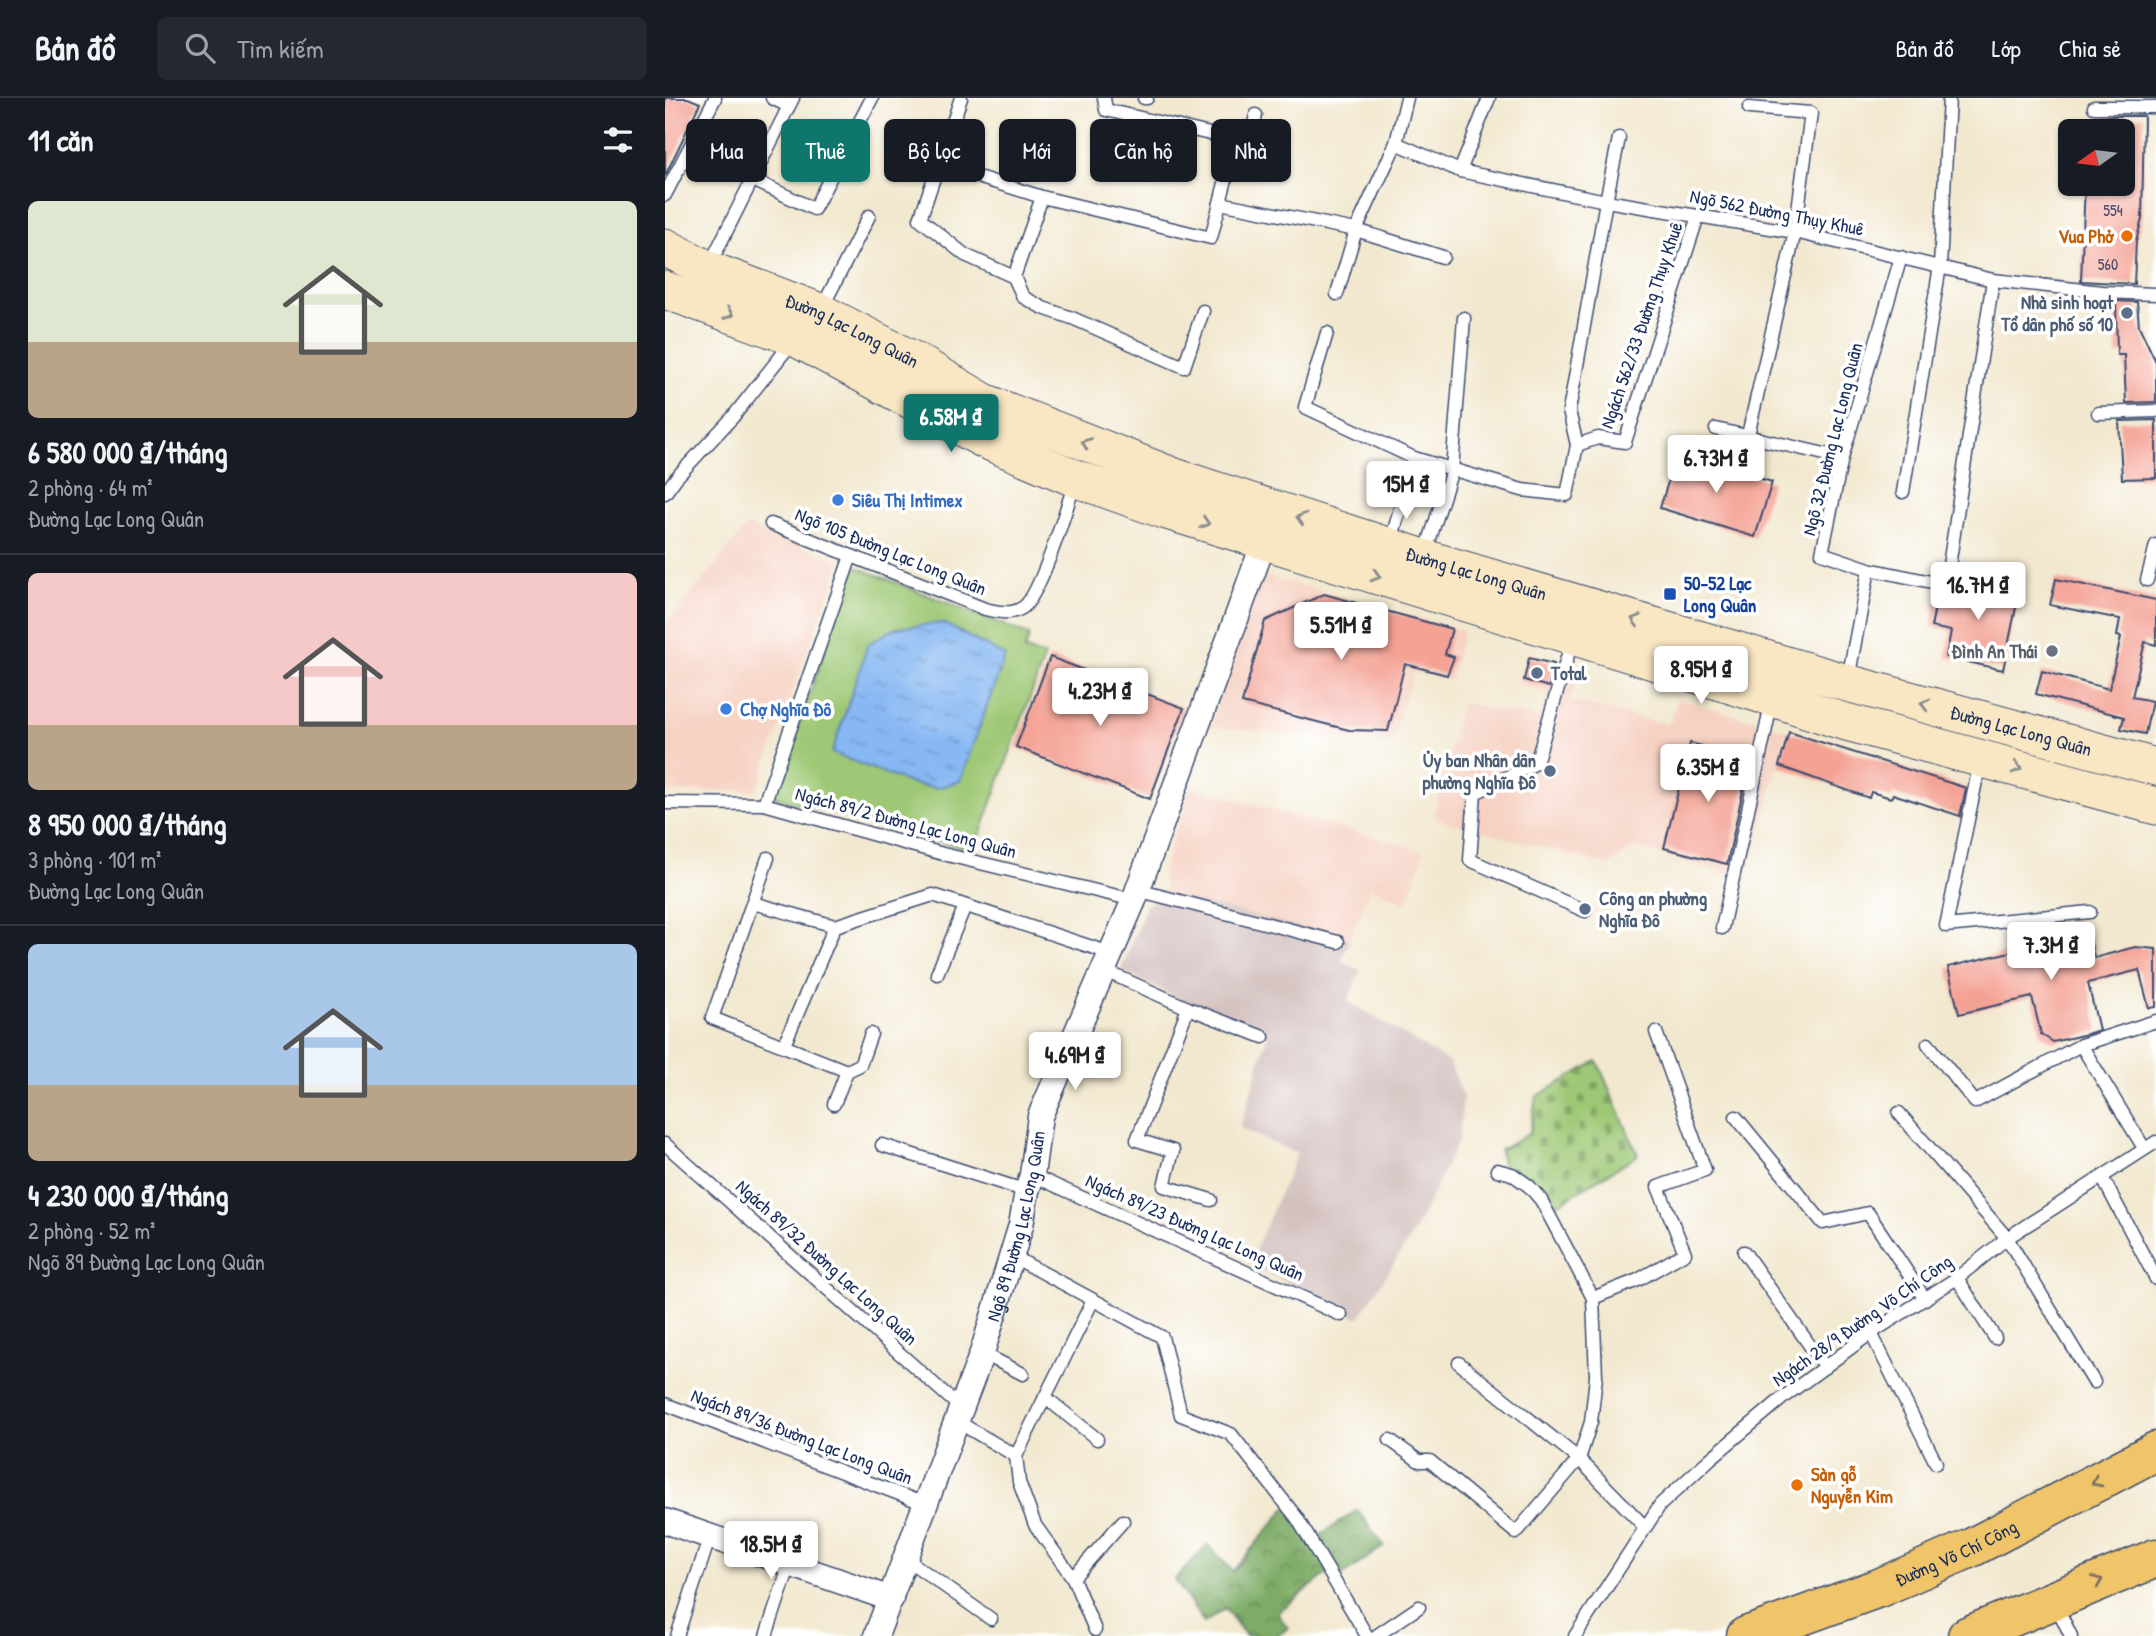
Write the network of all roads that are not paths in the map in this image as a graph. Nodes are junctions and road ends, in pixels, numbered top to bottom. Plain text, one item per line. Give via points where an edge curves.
1 (715, 98) edge
2 (772, 98) edge
3 (872, 98) edge
4 (961, 98) edge
5 (1104, 98) edge
6 (1407, 98) edge
7 (1489, 98) edge
8 (1949, 98) edge
9 (790, 102) edge
10 (2094, 107) dead end
11 (2156, 107) edge
12 (1749, 108) dead end
13 (1256, 115) dead end
14 (1255, 119) edge
15 (1211, 135) edge
16 (1619, 138) dead end
17 (1396, 143) junction
18 (767, 150) edge
19 (1460, 171) junction
20 (985, 179) edge
21 (752, 182) edge
22 (757, 182) edge
23 (1225, 182) edge
24 (665, 195) edge
25 (1042, 197) junction
26 (1605, 201) junction
27 (1220, 203) junction
28 (869, 216) dead end
29 (1697, 216) junction
30 (1356, 230) junction
31 (1795, 232) junction
32 (665, 247) edge
33 (1443, 257) dead end
34 (1901, 257) junction
35 (1940, 266) junction
36 (707, 269) junction
37 (1014, 277) junction
38 (1993, 280) junction
39 (665, 290) edge
40 (1337, 294) dead end
41 (2156, 294) edge
42 (1203, 311) dead end
43 (820, 312) junction
44 (1464, 318) dead end
45 (1327, 333) dead end
46 (796, 338) junction
47 (853, 348) junction
48 (2156, 411) edge
49 (2098, 413) dead end
50 (1716, 429) dead end
51 (1748, 435) junction
52 (1577, 445) junction
53 (1414, 458) junction
54 (1842, 458) junction
55 (1452, 470) junction
56 (1077, 479) junction
57 (1903, 492) dead end
58 (665, 493) edge
59 (1166, 493) junction
60 (771, 524) dead end
61 (1264, 542) junction
62 (1390, 545) junction
63 (2156, 545) edge
64 (851, 556) junction
65 (1869, 569) junction
66 (1419, 573) junction
67 (2147, 580) dead end
68 (1573, 637) junction
69 (1847, 683) junction
70 (1773, 698) junction
71 (1981, 759) junction
72 (2156, 767) edge
73 (665, 803) edge
74 (764, 804) junction
75 (2156, 806) edge
76 (768, 858) dead end
77 (1135, 895) junction
78 (753, 904) junction
79 (965, 906) junction
80 (1585, 911) dead end
81 (2089, 912) dead end
82 (835, 926) junction
83 (1722, 928) dead end
84 (1338, 942) dead end
85 (1106, 961) junction
86 (937, 974) dead end
87 (1188, 1008) junction
88 (2156, 1021) edge
89 (1656, 1032) dead end
90 (871, 1034) dead end
91 (1263, 1037) dead end
92 (1928, 1044) dead end
93 (784, 1045) junction
94 (2081, 1045) junction
95 (847, 1071) junction
96 (834, 1104) dead end
97 (1899, 1113) dead end
98 (1736, 1117) dead end
99 (665, 1144) edge
100 (2150, 1145) edge
101 (882, 1146) dead end
102 (1497, 1170) dead end
103 (2102, 1177) junction
104 (1030, 1183) junction
105 (1211, 1200) dead end
106 (2007, 1238) junction
107 (1744, 1252) dead end
108 (1012, 1256) junction
109 (1957, 1278) junction
110 (2156, 1279) edge
111 (1593, 1298) junction
112 (1925, 1299) junction
113 (1093, 1300) junction
114 (1341, 1315) dead end
115 (1871, 1333) junction
116 (1995, 1338) dead end
117 (982, 1353) junction
118 (1459, 1363) dead end
119 (1825, 1367) junction
120 (1023, 1374) dead end
121 (2094, 1382) dead end
122 (1045, 1396) junction
123 (665, 1404) edge
124 (960, 1416) junction
125 (1097, 1439) dead end
126 (1390, 1440) dead end
127 (2156, 1451) edge
128 (1016, 1455) junction
129 (1579, 1459) junction
130 (1935, 1463) dead end
131 (925, 1504) junction
132 (665, 1521) edge
133 (1123, 1521) dead end
134 (1645, 1527) junction
135 (710, 1536) junction
136 (905, 1558) junction
137 (2154, 1562) edge
138 (790, 1564) junction
139 (1073, 1578) junction
140 (891, 1599) junction
141 (2053, 1600) junction
142 (1419, 1607) dead end
143 (991, 1619) dead end
144 (1095, 1630) dead end
145 (1365, 1635) edge
146 (677, 1636) edge
147 (766, 1636) edge
148 (876, 1636) edge
149 (1576, 1636) edge
150 (1746, 1636) edge
151 (1967, 1636) edge
152 (2071, 1636) edge

1 - 24 lane
2 - 9 lane
3 - 22 lane via 814,209
4 - 37 lane via 920,219 965,255
5 - 15 lane via 1106,110
6 - 17 lane
7 - 19 lane
8 - 35 lane
9 - 18 lane
10 - 11 lane
12 - 31 lane via 1811,113
13 - 14 lane
16 - 26 lane
17 - 19 lane, Ngõ 562 Đường Thụy Khuê
17 - 30 lane
19 - 26 lane, Ngõ 562 Đường Thụy Khuê
20 - 25 lane
21 - 36 lane
23 - 27 lane
25 - 27 lane via 1211,238
25 - 37 lane
26 - 29 lane, Ngõ 562 Đường Thụy Khuê
26 - 52 lane via 1569,411
27 - 30 lane
28 - 43 lane
29 - 31 lane, Ngõ 562 Đường Thụy Khuê
29 - 52 lane, Ngách 562/33 Đường Thụy Khuê via 1625,442 1598,438
30 - 33 lane
30 - 40 lane
31 - 34 lane, Ngõ 562 Đường Thụy Khuê
31 - 51 lane
32 - 36 main road, Đường Lạc Long Quân
34 - 35 lane, Ngõ 562 Đường Thụy Khuê
34 - 54 lane, Ngõ 32 Đường Lạc Long Quân
35 - 38 lane, Ngõ 562 Đường Thụy Khuê
35 - 57 lane
36 - 43 main road, Đường Lạc Long Quân
37 - 42 lane via 1023,297 1033,303 1184,367
38 - 41 lane, Ngõ 562 Đường Thụy Khuê
38 - 65 lane via 1946,585
39 -> 46 main road, Đường Lạc Long Quân
43 - 47 main road, Đường Lạc Long Quân
44 - 55 lane
45 - 53 lane via 1305,407
46 - 47 main road, Đường Lạc Long Quân
46 - 58 lane
47 - 56 main road, Đường Lạc Long Quân via 985,440
59 -> 47 main road, Đường Lạc Long Quân via 984,402 915,361
48 - 49 lane
50 - 51 lane
51 - 54 lane
52 - 55 lane via 1567,495 1522,490
53 - 55 lane
53 - 62 lane
54 - 65 lane, Ngõ 32 Đường Lạc Long Quân via 1822,554
55 - 66 lane
56 - 59 main road, Đường Lạc Long Quân
56 - 64 lane, Ngõ 105 Đường Lạc Long Quân via 1035,593 1022,608 1010,612 985,609
59 -> 61 main road, Đường Lạc Long Quân
62 -> 59 main road, Đường Lạc Long Quân
60 - 64 lane, Ngõ 105 Đường Lạc Long Quân
61 -> 66 main road, Đường Lạc Long Quân
61 - 77 street, Ngõ 89 Đường Lạc Long Quân
62 - 66 main road, Đường Lạc Long Quân
63 - 67 lane
64 - 74 lane
65 - 69 lane
66 - 68 main road, Đường Lạc Long Quân
69 -> 66 main road, Đường Lạc Long Quân
68 - 70 main road, Đường Lạc Long Quân
68 - 80 lane via 1535,763 1475,793 1470,860
72 -> 69 main road, Đường Lạc Long Quân
70 - 71 main road, Đường Lạc Long Quân via 1837,728
70 - 83 lane
71 -> 75 main road, Đường Lạc Long Quân
71 - 81 lane via 1946,926
73 - 74 lane, Ngách 89/2 Đường Lạc Long Quân
74 - 77 lane, Ngách 89/2 Đường Lạc Long Quân via 943,854
76 - 78 lane
77 - 84 lane, Ngách 89/2 Đường Lạc Long Quân
77 - 85 street, Ngõ 89 Đường Lạc Long Quân
78 - 82 lane
78 - 93 lane via 712,1018
79 - 82 lane via 933,895
79 - 85 lane
79 - 86 lane
82 - 93 lane
85 - 87 lane
85 - 104 street, Ngõ 89 Đường Lạc Long Quân via 1040,1116
87 - 91 lane
87 - 105 lane via 1137,1140 1173,1151 1164,1186
88 - 94 lane
89 - 111 lane via 1705,1170 1658,1188 1685,1253 1638,1280
90 - 95 lane via 860,1065
92 - 94 lane via 1975,1102
93 - 95 lane
94 - 100 lane
95 - 96 lane
97 - 106 lane
98 - 112 lane via 1823,1223 1868,1213
99 - 124 lane, Ngách 89/32 Đường Lạc Long Quân
100 - 103 lane, Ngách 28/9 Đường Võ Chí Công
101 - 104 lane, Ngách 89/23 Đường Lạc Long Quân
102 - 111 lane via 1529,1186 1541,1200
103 - 106 lane, Ngách 28/9 Đường Võ Chí Công
103 - 110 lane
104 - 108 street, Ngõ 89 Đường Lạc Long Quân
104 - 114 lane, Ngách 89/23 Đường Lạc Long Quân
106 - 109 lane, Ngách 28/9 Đường Võ Chí Công
106 - 121 lane
107 - 119 lane
108 - 113 lane
108 - 117 street, Ngõ 89 Đường Lạc Long Quân
109 - 112 lane, Ngách 28/9 Đường Võ Chí Công
109 - 116 lane
111 - 129 lane via 1596,1377 1591,1422
112 - 115 lane, Ngách 28/9 Đường Võ Chí Công
113 - 122 lane
113 - 145 lane via 1162,1337 1181,1415 1231,1434 1297,1518
115 - 119 lane, Ngách 28/9 Đường Võ Chí Công
115 - 130 lane
117 - 120 lane
117 - 124 street, Ngõ 89 Đường Lạc Long Quân
118 - 129 lane
119 - 134 lane, Ngách 28/9 Đường Võ Chí Công via 1710,1459 1660,1504
122 - 125 lane
122 - 128 lane
123 - 131 lane, Ngách 89/36 Đường Lạc Long Quân
124 - 128 lane, Ngách 89/32 Đường Lạc Long Quân
124 - 131 street, Ngõ 89 Đường Lạc Long Quân
126 - 129 lane via 1419,1461 1430,1461 1516,1534
127 -> 150 highway, Đường Võ Chí Công via 1973,1547 1879,1588
128 - 139 lane via 1019,1482 1035,1525
129 - 134 lane
131 - 136 street, Ngõ 89 Đường Lạc Long Quân
132 - 135 street
133 - 139 lane
134 - 149 lane, Ngách 28/9 Đường Võ Chí Công
135 - 138 street
135 - 146 lane
136 - 140 street, Ngõ 89 Đường Lạc Long Quân
136 - 143 lane
141 -> 137 highway
138 - 140 street
138 - 147 lane
139 - 144 lane
140 - 148 street, Ngõ 89 Đường Lạc Long Quân
141 - 151 highway
141 - 152 lane
142 - 145 lane

